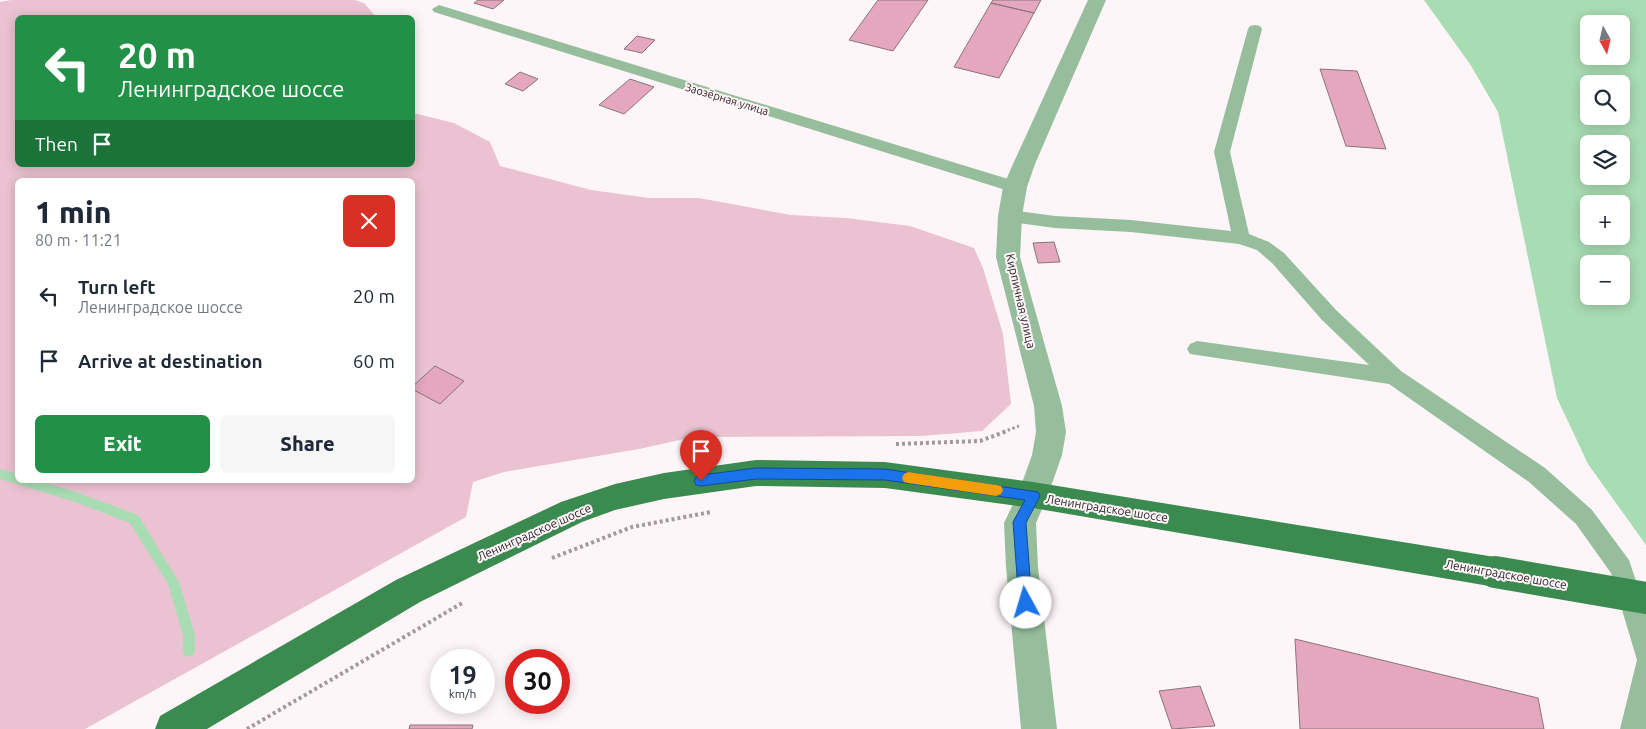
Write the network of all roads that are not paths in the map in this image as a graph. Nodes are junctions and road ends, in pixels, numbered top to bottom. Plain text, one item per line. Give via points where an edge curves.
1 (1097, 0) edge
2 (439, 10) dead end
3 (1255, 29) dead end
4 (1015, 187) junction
5 (1010, 216) junction
6 (1241, 238) junction
7 (1197, 349) dead end
8 (1394, 377) junction
9 (1033, 496) junction
10 (1646, 598) edge
11 (1646, 652) edge
12 (1646, 669) edge
13 (173, 729) edge
14 (1039, 729) edge
15 (1633, 729) edge

1 - 4 street, Кирпичная улица
2 - 4 lane, Заозёрная улица
3 - 6 lane via 1222,152
4 - 5 street, Кирпичная улица
5 - 6 lane
5 - 9 street, Кирпичная улица via 1008,257 1048,406 1050,432 1047,455
6 - 8 lane via 1263,246 1278,258 1329,316
7 - 8 lane
8 - 11 lane via 1537,475 1584,517 1621,568
9 - 10 main road, Ленинградское шоссе, bridge
9 - 13 main road, Ленинградское шоссе via 885,474 756,473 664,486 615,497 572,512 408,591
9 - 14 street, Кирпичная улица via 1020,522
12 - 15 lane

